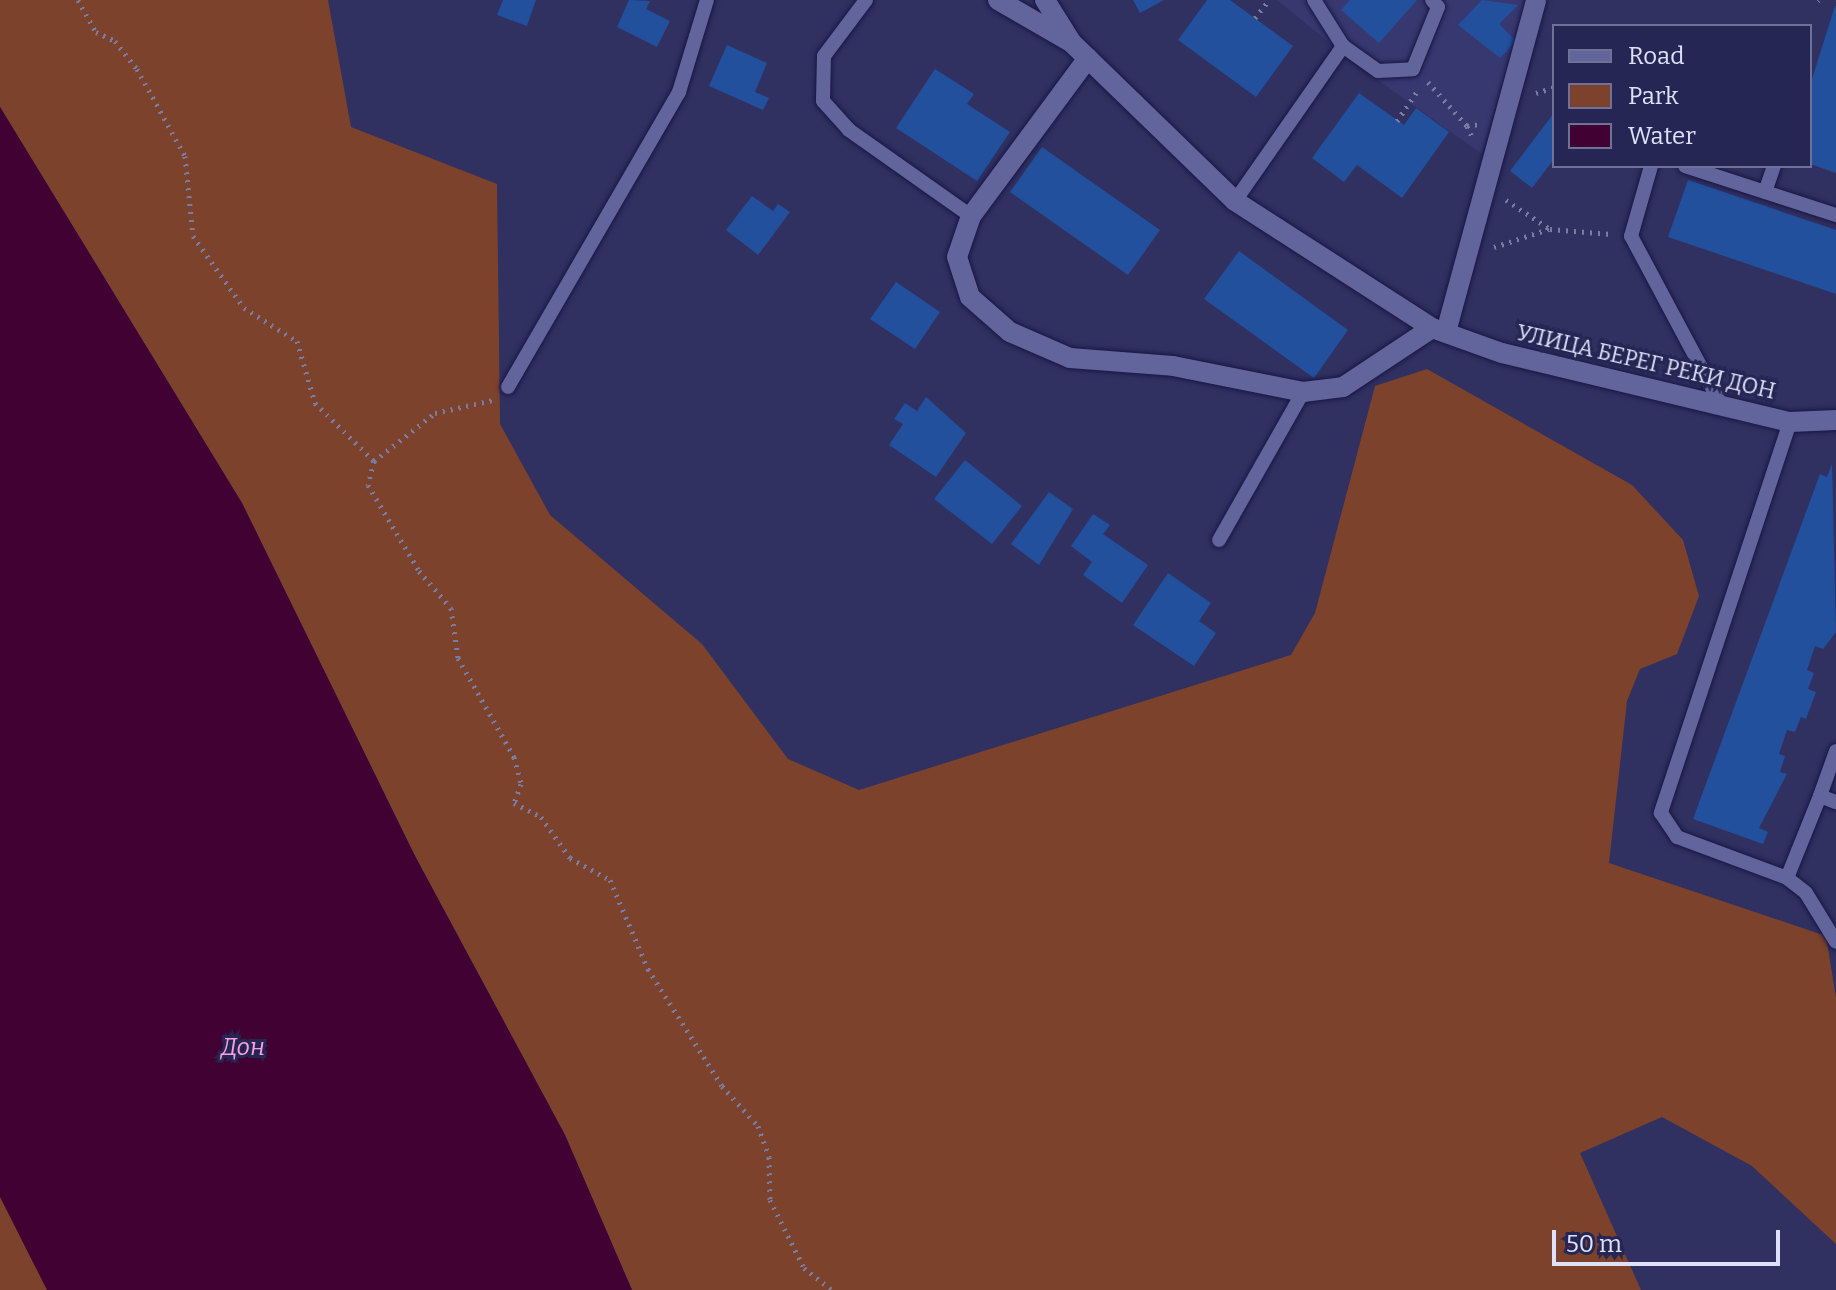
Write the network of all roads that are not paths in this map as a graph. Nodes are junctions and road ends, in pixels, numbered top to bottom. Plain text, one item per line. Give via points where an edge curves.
1 (707, 0) edge
2 (866, 0) edge
3 (998, 0) edge
4 (1045, 0) edge
5 (1314, 0) edge
6 (1432, 0) edge
7 (1536, 0) edge
8 (1072, 43) junction
9 (1343, 46) junction
10 (1088, 58) junction
11 (1650, 168) edge
12 (1691, 168) edge
13 (1773, 168) edge
14 (1765, 192) junction
15 (1235, 201) junction
16 (1836, 215) edge
17 (971, 216) junction
18 (1439, 330) junction
19 (508, 387) road end
20 (1303, 392) junction
21 (1719, 401) junction
22 (1836, 420) edge
23 (1790, 422) junction
24 (1219, 540) dead end
25 (1836, 751) edge
26 (1820, 796) junction
27 (1836, 802) edge
28 (1787, 878) junction
29 (1836, 942) edge

1 - 19 lane via 679,92
2 - 17 lane via 824,56 823,101 849,130
3 - 8 street
4 - 8 street, УЛИЦА БЕРЕГ РЕКИ ДОН
5 - 9 lane
6 - 9 lane via 1438,7 1413,69 1378,71
7 - 18 street via 1466,255
8 - 10 street, УЛИЦА БЕРЕГ РЕКИ ДОН
9 - 15 lane
10 - 15 street, УЛИЦА БЕРЕГ РЕКИ ДОН
10 - 17 street
11 - 21 lane via 1631,236
12 - 14 lane
13 - 14 lane
14 - 16 lane
15 - 18 street, УЛИЦА БЕРЕГ РЕКИ ДОН
17 - 20 street via 957,257 970,297 1010,332 1070,358 1173,366
18 - 20 street via 1343,387
18 - 21 street, УЛИЦА БЕРЕГ РЕКИ ДОН via 1502,353
20 - 24 lane
21 - 23 street, УЛИЦА БЕРЕГ РЕКИ ДОН
22 - 23 street, УЛИЦА БЕРЕГ РЕКИ ДОН
23 - 28 lane via 1661,813 1677,837
25 - 26 lane
26 - 27 lane
26 - 28 lane
28 - 29 lane via 1806,893

